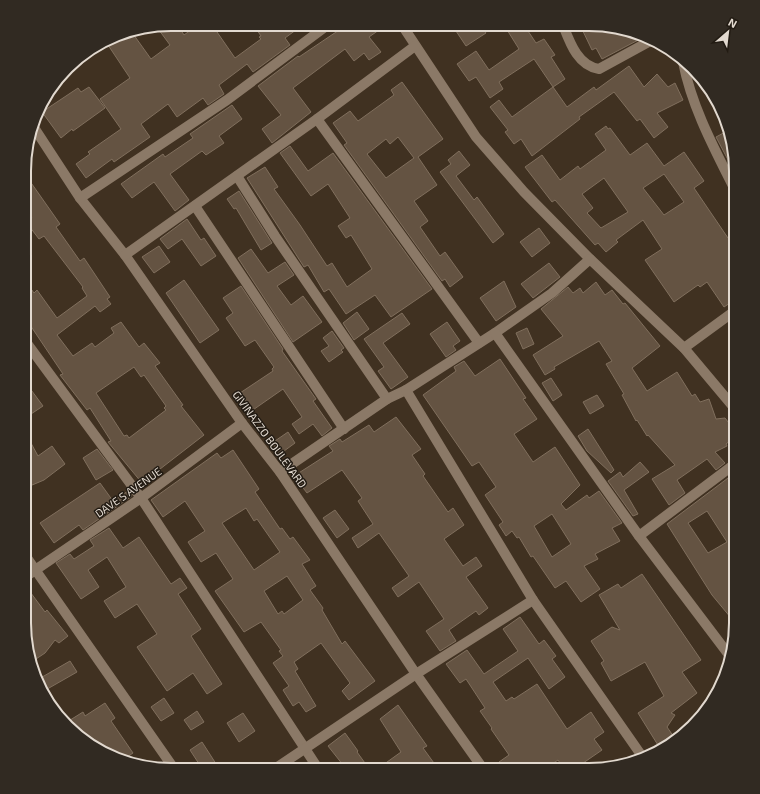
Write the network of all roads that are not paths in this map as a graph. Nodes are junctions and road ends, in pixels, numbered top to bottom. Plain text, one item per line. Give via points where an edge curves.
1 (320, 31) edge
2 (406, 31) edge
3 (565, 31) edge
4 (646, 43) edge
5 (415, 46) junction
6 (684, 69) edge
7 (317, 119) junction
8 (37, 132) edge
9 (237, 176) junction
10 (729, 178) edge
11 (80, 198) junction
12 (195, 206) junction
13 (125, 255) junction
14 (590, 259) junction
15 (729, 315) edge
16 (495, 333) junction
17 (479, 343) junction
18 (684, 348) junction
19 (31, 349) edge
20 (406, 390) junction
21 (387, 399) junction
22 (729, 402) edge
23 (242, 423) junction
24 (344, 429) junction
25 (729, 468) edge
26 (280, 472) junction
27 (141, 498) junction
28 (638, 536) junction
29 (31, 564) edge
30 (35, 570) junction
31 (31, 573) edge
32 (532, 600) junction
33 (726, 651) edge
34 (416, 674) junction
35 (304, 748) junction
36 (640, 753) edge
37 (170, 763) edge
38 (283, 763) edge
39 (314, 763) edge
40 (479, 763) edge

1 - 11 street via 227,100
2 - 5 street
3 - 4 street via 582,62 590,68 599,69
5 - 7 street
5 - 14 street via 476,137 524,192
6 - 10 street via 687,84
7 - 9 street
7 - 17 street
8 - 11 street, GIVINAZZO BOULEVARD
9 - 12 street
9 - 21 street
11 - 13 street, GIVINAZZO BOULEVARD
12 - 13 street
12 - 24 street
13 - 23 street, GIVINAZZO BOULEVARD
14 - 16 street via 552,293
14 - 18 street
15 - 18 street
16 - 17 street
16 - 28 street
17 - 20 street
18 - 22 street
19 - 27 street
20 - 21 street
20 - 32 street
21 - 24 street
23 - 26 street, GIVINAZZO BOULEVARD
23 - 27 street, DAVE S AVENUE
24 - 26 street
25 - 28 street
26 - 34 street, GIVINAZZO BOULEVARD
27 - 30 street, DAVE S AVENUE
27 - 35 street
28 - 33 street
29 - 30 street
30 - 31 street, DAVE S AVENUE
30 - 37 street
32 - 34 street
32 - 36 street
34 - 35 street
34 - 40 street, GIVINAZZO BOULEVARD
35 - 38 street
35 - 39 street

